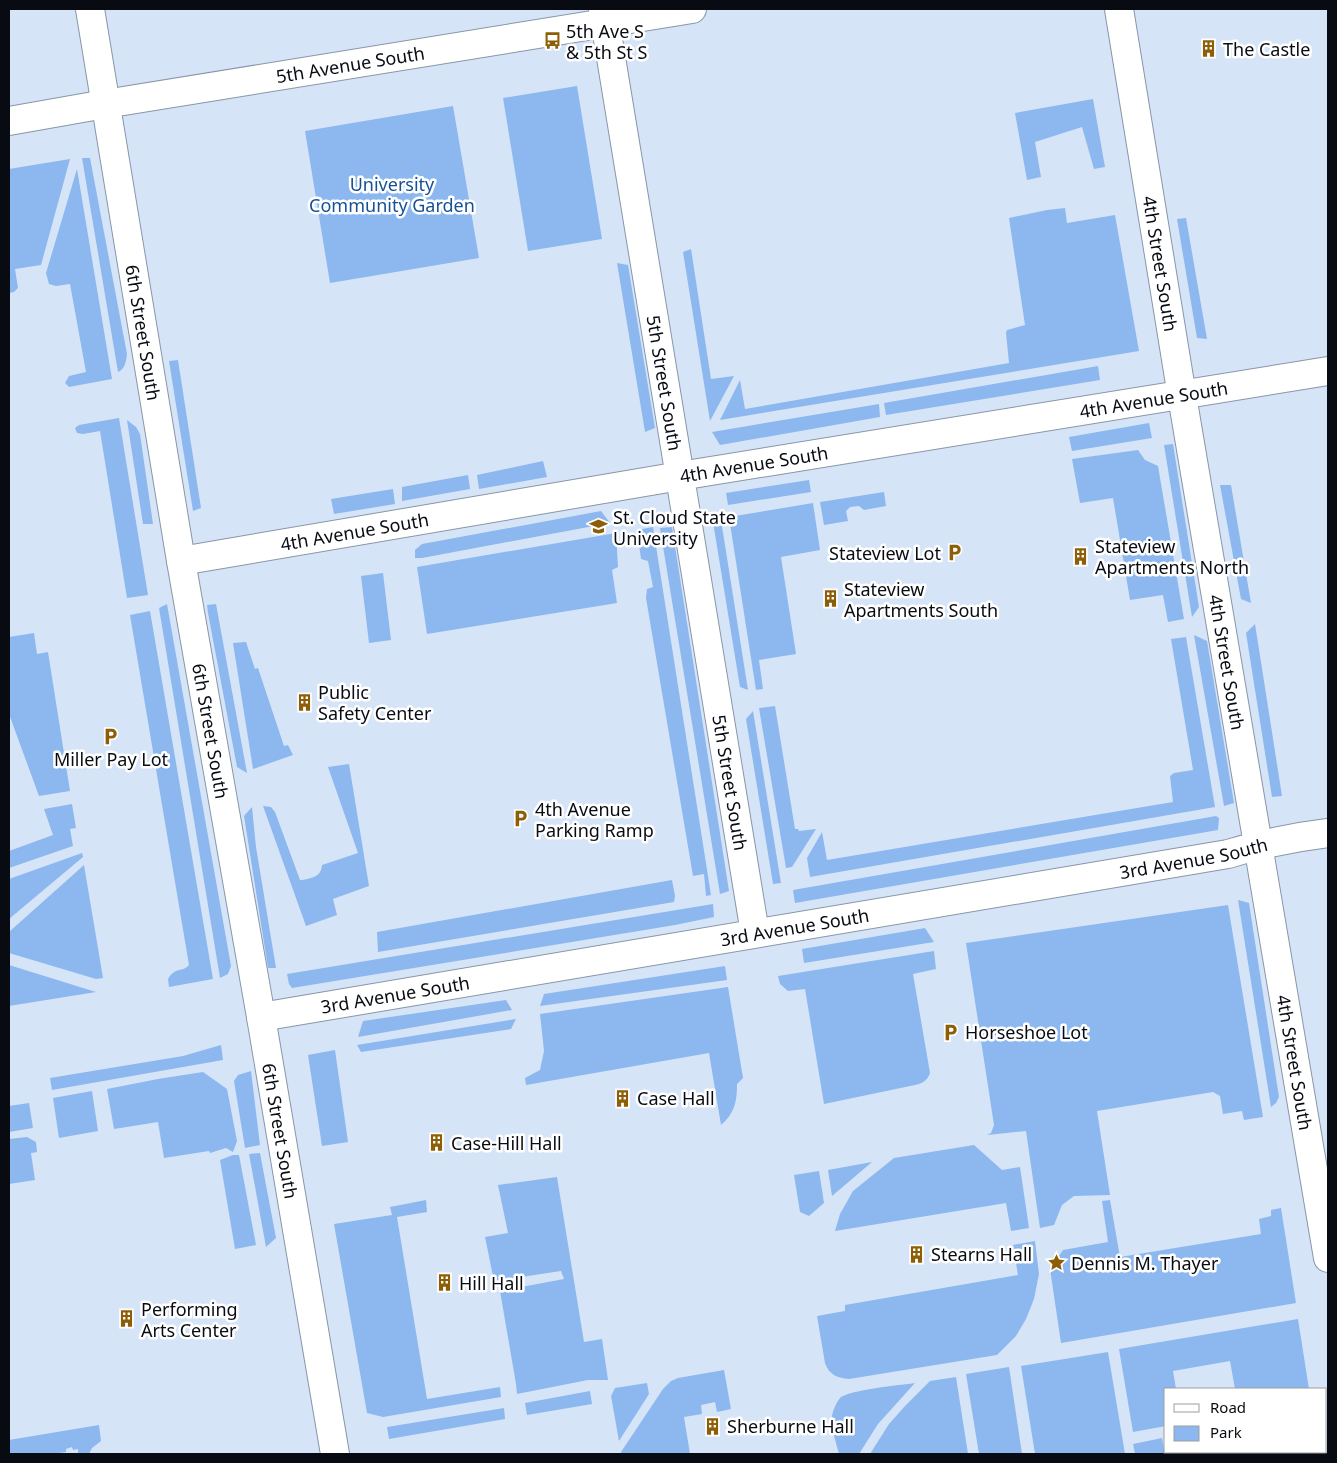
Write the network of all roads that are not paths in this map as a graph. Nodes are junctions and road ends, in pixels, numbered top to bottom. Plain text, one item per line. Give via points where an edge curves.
1 (90, 9) edge
2 (692, 9) edge
3 (1119, 9) edge
4 (604, 16) edge
5 (105, 104) junction
6 (9, 121) edge
7 (1328, 371) edge
8 (1182, 396) junction
9 (680, 476) junction
10 (181, 561) junction
11 (1328, 833) edge
12 (1258, 845) junction
13 (755, 933) junction
14 (261, 1017) junction
15 (1328, 1258) edge
16 (335, 1454) edge

1 - 5 street, 6th Street South
2 - 4 street, 5th Avenue South
3 - 8 street, 4th Street South
4 - 5 street, 5th Avenue South
4 - 9 street, 5th Street South
5 - 6 street, 5th Avenue South
5 - 10 street, 6th Street South
7 - 8 street, 4th Avenue South
8 - 9 street, 4th Avenue South
8 - 12 street, 4th Street South
9 - 10 street, 4th Avenue South
9 - 13 street, 5th Street South
10 - 14 street, 6th Street South
11 - 12 street, 3rd Avenue South
12 - 13 street, 3rd Avenue South via 1228,854
12 - 15 street, 4th Street South
13 - 14 street, 3rd Avenue South
14 - 16 street, 6th Street South

